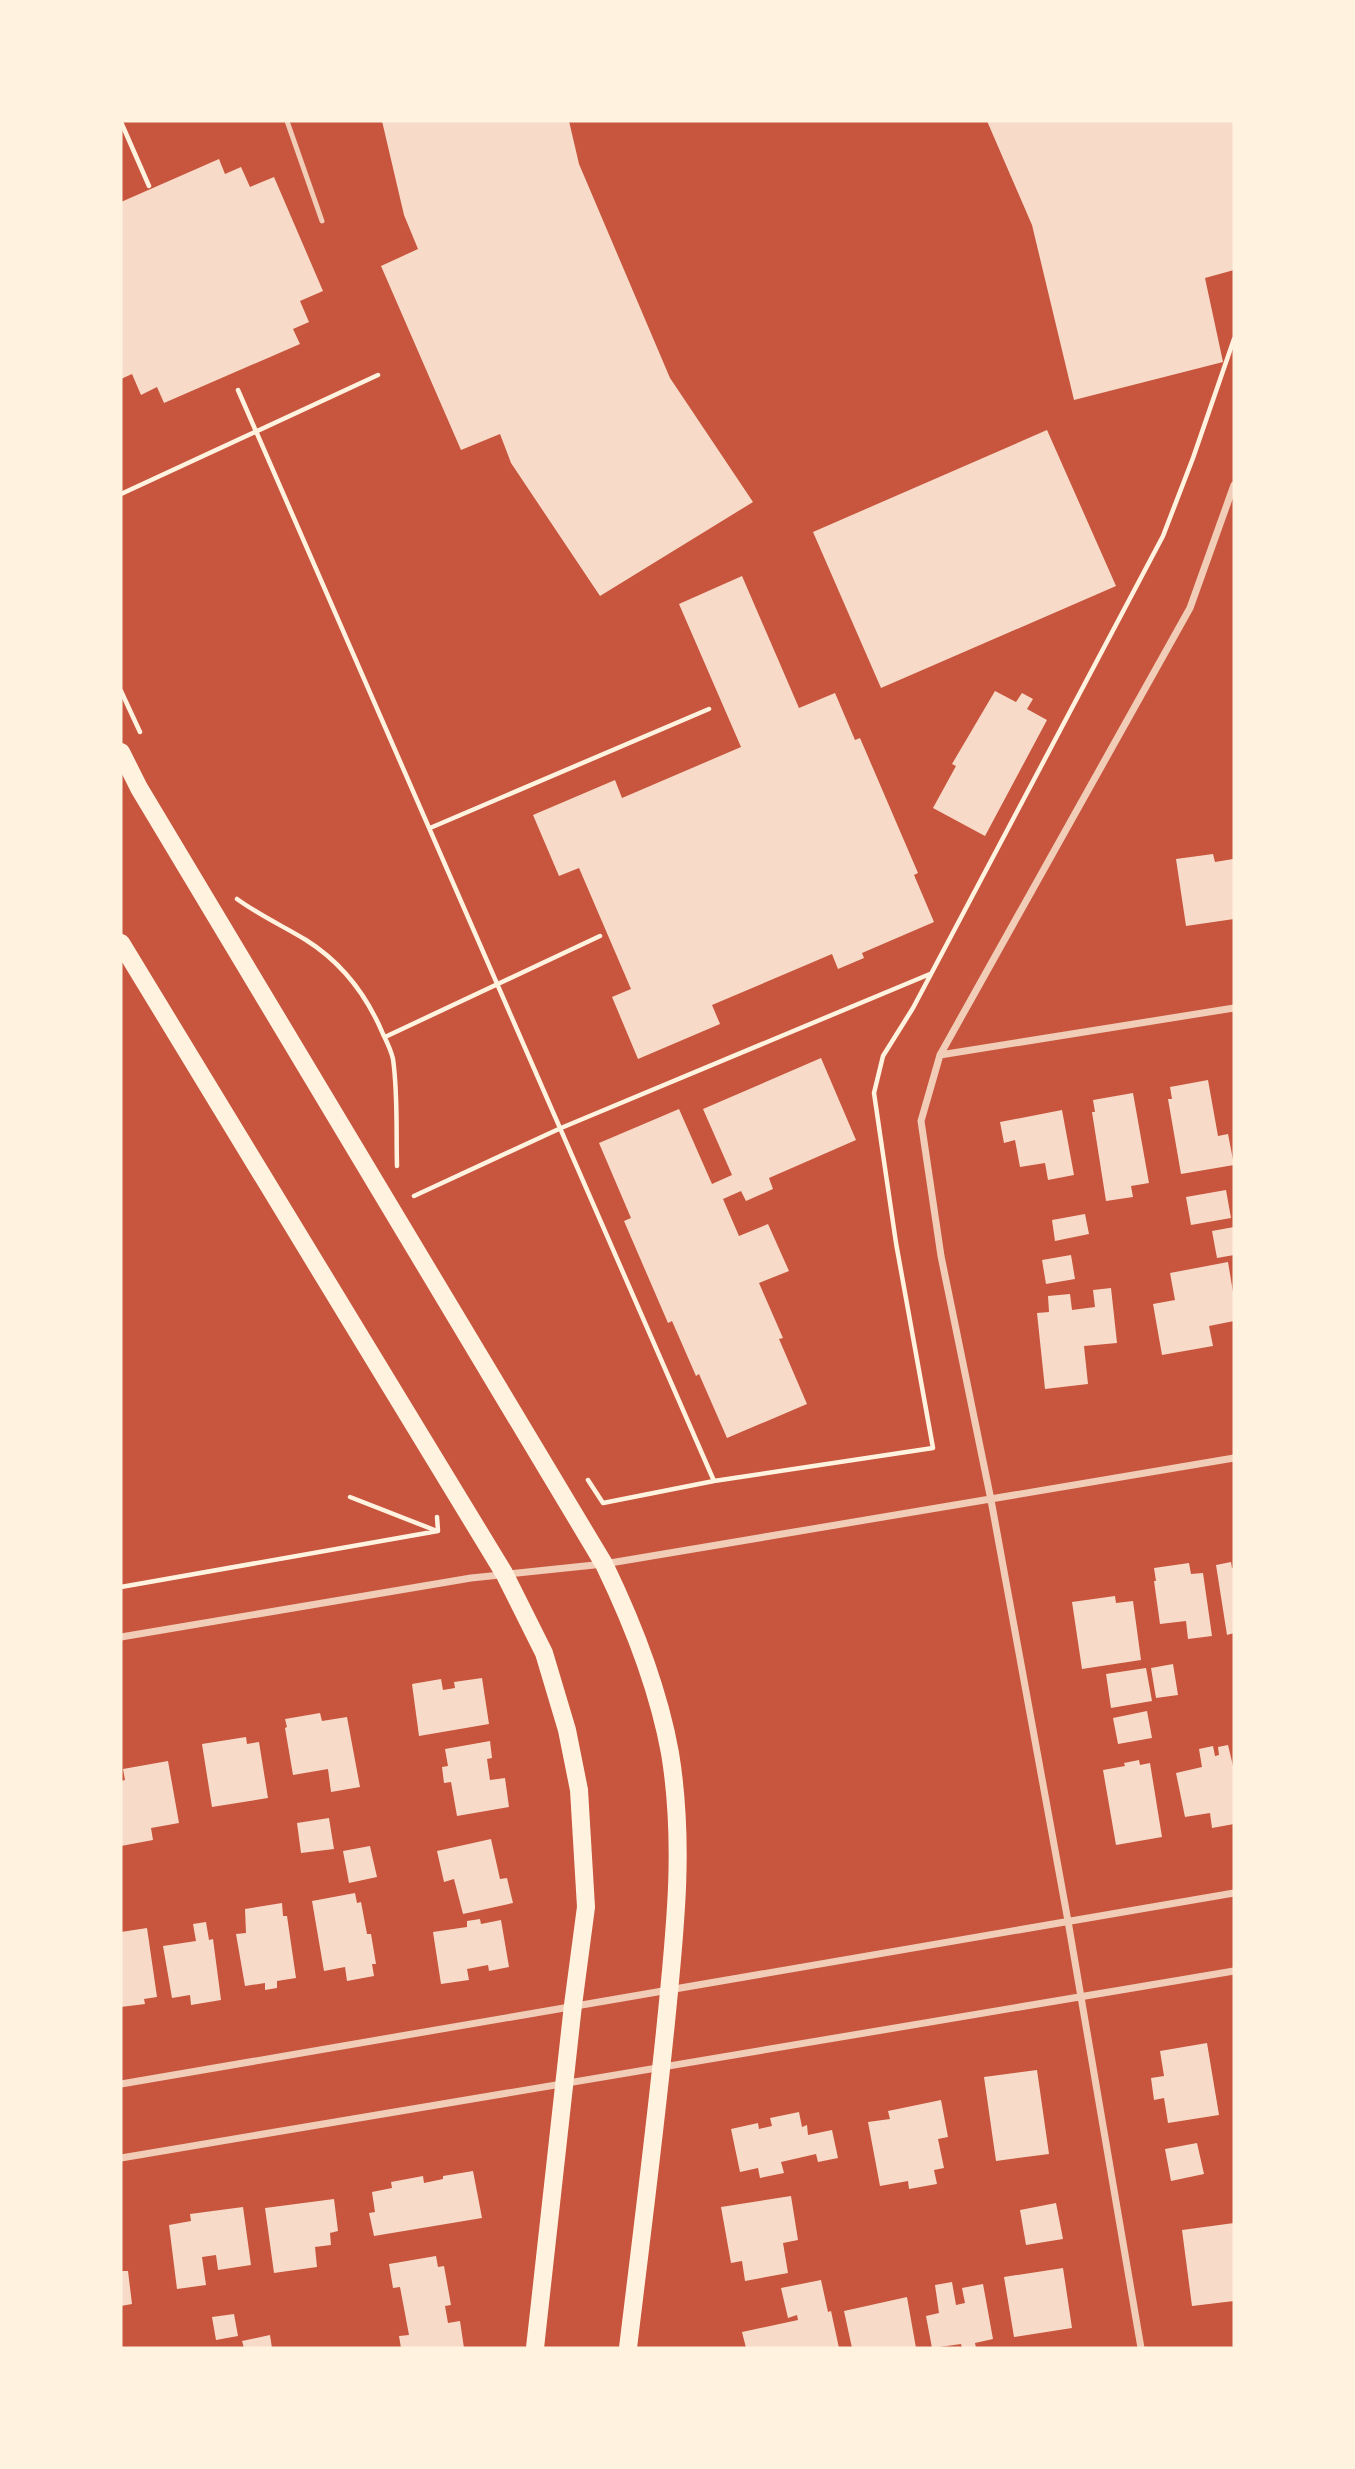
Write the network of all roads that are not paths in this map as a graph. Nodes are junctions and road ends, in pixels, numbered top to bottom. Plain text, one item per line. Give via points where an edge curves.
1 (287, 121) edge
2 (322, 221) dead end
3 (1234, 485) edge
4 (121, 752) edge
5 (121, 943) edge
6 (1234, 1008) edge
7 (940, 1055) junction
8 (1234, 1458) edge
9 (991, 1500) junction
10 (604, 1564) junction
11 (504, 1573) junction
12 (121, 1637) edge
13 (1234, 1893) edge
14 (1068, 1921) junction
15 (1234, 1971) edge
16 (669, 1988) junction
17 (1081, 1997) junction
18 (573, 2005) junction
19 (662, 2066) junction
20 (565, 2082) junction
21 (121, 2084) edge
22 (121, 2158) edge
23 (535, 2348) edge
24 (628, 2348) edge
25 (1141, 2348) edge

1 - 2 lane
3 - 7 street via 1190,608
4 - 10 main road
5 - 11 main road
6 - 7 street
7 - 9 street via 921,1121 941,1256
8 - 9 street
9 - 10 street
9 - 14 street
10 - 11 street
10 - 16 main road via 633,1624 669,1753 679,1849
11 - 12 street
11 - 18 main road via 544,1653 579,1790 586,1907
13 - 14 street
14 - 16 street
14 - 17 street
15 - 17 street
16 - 18 street
16 - 19 main road
17 - 19 street
17 - 25 street
18 - 20 main road
18 - 21 street
19 - 20 street
19 - 24 main road
20 - 22 street
20 - 23 main road

